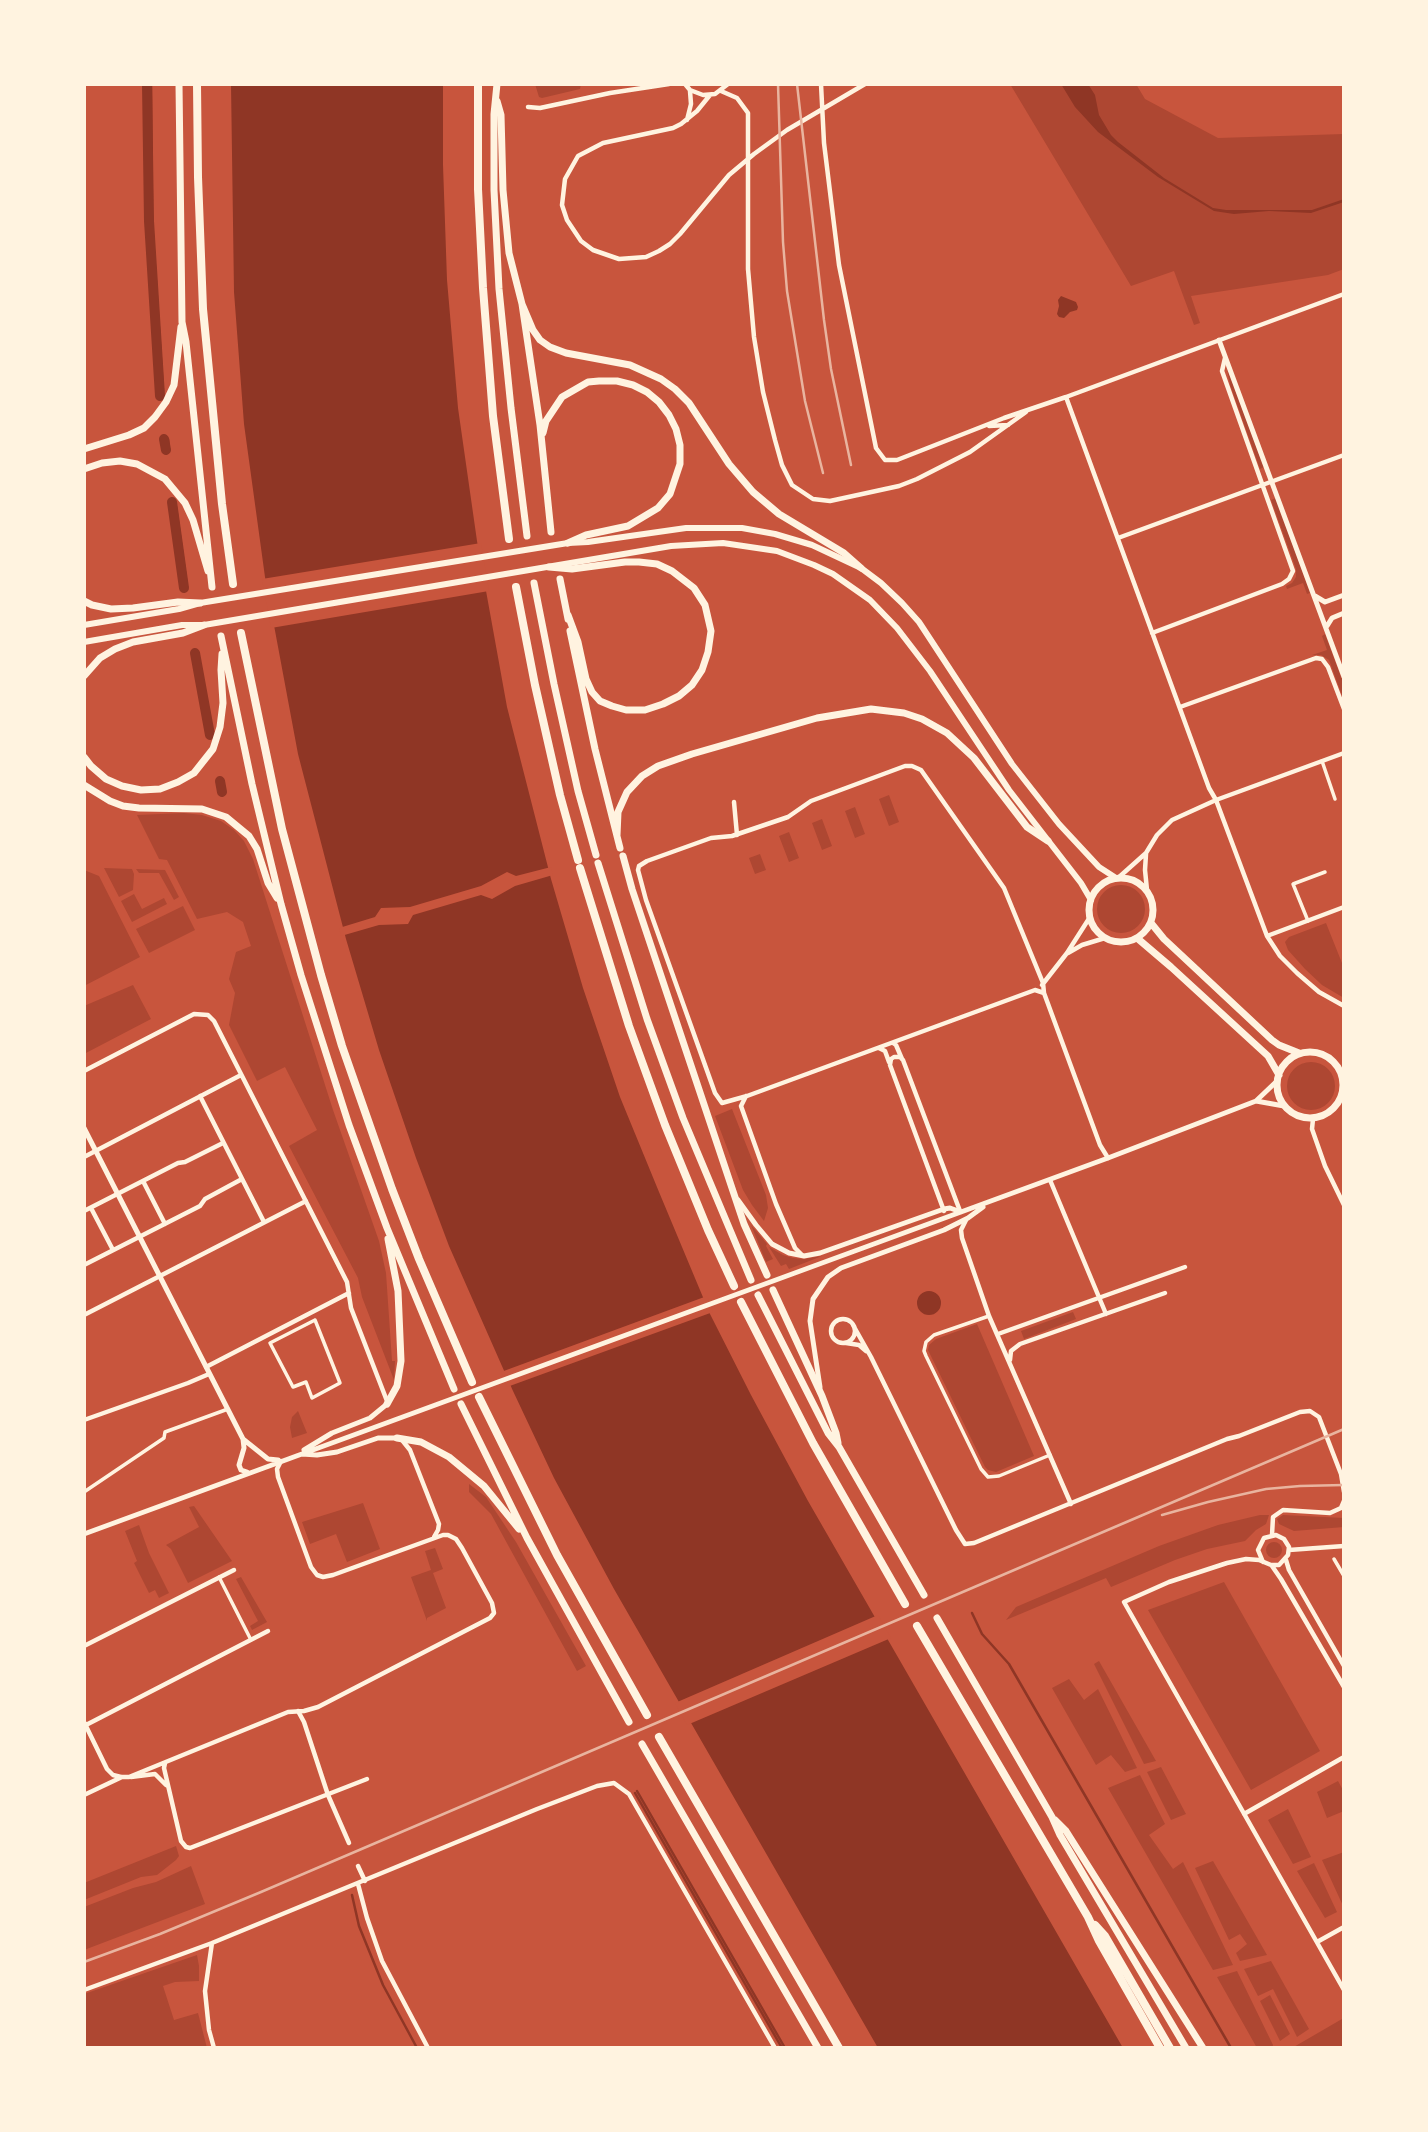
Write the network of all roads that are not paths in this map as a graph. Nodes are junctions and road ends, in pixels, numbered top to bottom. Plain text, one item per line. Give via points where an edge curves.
1 (179, 84) edge
2 (197, 84) edge
3 (478, 84) edge
4 (496, 84) edge
5 (653, 84) edge
6 (668, 84) edge
7 (679, 84) edge
8 (728, 84) edge
9 (823, 84) edge
10 (865, 84) edge
11 (687, 87) edge
12 (648, 88) junction
13 (721, 91) junction
14 (710, 95) junction
15 (496, 97) junction
16 (528, 107) dead end
17 (687, 121) junction
18 (1344, 294) edge
19 (522, 304) junction
20 (182, 323) junction
21 (1220, 340) junction
22 (1225, 357) junction
23 (1066, 397) junction
24 (1031, 409) junction
25 (1009, 425) junction
26 (982, 426) junction
27 (541, 440) junction
28 (84, 449) edge
29 (1344, 455) edge
30 (84, 469) edge
31 (1273, 482) junction
32 (1262, 485) junction
33 (551, 532) dead end
34 (527, 536) dead end
35 (1118, 538) junction
36 (509, 539) dead end
37 (568, 543) junction
38 (571, 565) junction
39 (549, 568) joint
40 (861, 568) junction
41 (560, 579) dead end
42 (534, 583) dead end
43 (233, 584) dead end
44 (516, 587) dead end
45 (1315, 596) junction
46 (1344, 596) edge
47 (84, 601) edge
48 (200, 603) joint
49 (179, 606) junction
50 (1344, 613) edge
51 (568, 615) junction
52 (84, 625) edge
53 (204, 625) joint
54 (182, 629) junction
55 (1327, 629) junction
56 (241, 633) dead end
57 (1153, 633) junction
58 (221, 636) dead end
59 (84, 642) edge
60 (223, 650) junction
61 (84, 677) edge
62 (1344, 677) edge
63 (1180, 707) junction
64 (1344, 709) edge
65 (1344, 753) edge
66 (84, 757) edge
67 (1322, 761) junction
68 (84, 785) edge
69 (1335, 799) dead end
70 (1216, 800) junction
71 (734, 802) dead end
72 (617, 835) junction
73 (737, 835) junction
74 (1048, 841) junction
75 (1146, 853) junction
76 (1325, 872) dead end
77 (1117, 878) junction
78 (1147, 890) junction
79 (1091, 900) junction
80 (281, 904) junction
81 (1344, 908) edge
82 (1090, 917) junction
83 (1308, 921) junction
84 (1151, 923) junction
85 (1267, 936) junction
86 (1105, 938) junction
87 (1137, 938) junction
88 (1067, 953) junction
89 (1043, 983) junction
90 (1035, 990) junction
91 (1044, 993) junction
92 (1344, 1006) edge
93 (890, 1043) junction
94 (878, 1048) junction
95 (886, 1051) junction
96 (1299, 1054) junction
97 (902, 1060) junction
98 (1333, 1061) junction
99 (1344, 1062) edge
100 (890, 1065) junction
101 (84, 1071) edge
102 (241, 1075) junction
103 (1278, 1078) junction
104 (1343, 1094) edge
105 (200, 1096) junction
106 (747, 1096) junction
107 (1256, 1101) junction
108 (1284, 1106) junction
109 (1313, 1119) junction
110 (84, 1128) edge
111 (223, 1143) junction
112 (95, 1151) junction
113 (84, 1157) edge
114 (1108, 1158) junction
115 (242, 1180) junction
116 (1050, 1180) junction
117 (143, 1181) junction
118 (733, 1192) junction
119 (117, 1194) junction
120 (306, 1200) junction
121 (989, 1203) junction
122 (1344, 1205) edge
123 (91, 1208) junction
124 (944, 1209) junction
125 (84, 1211) edge
126 (961, 1212) junction
127 (947, 1217) junction
128 (968, 1218) junction
129 (264, 1222) junction
130 (165, 1224) junction
131 (387, 1228) junction
132 (139, 1237) junction
133 (113, 1250) junction
134 (804, 1256) junction
135 (84, 1265) edge
136 (1185, 1267) dead end
137 (767, 1275) dead end
138 (159, 1276) junction
139 (751, 1280) dead end
140 (734, 1286) dead end
141 (773, 1290) dead end
142 (349, 1293) junction
143 (1165, 1293) dead end
144 (758, 1295) dead end
145 (1100, 1298) junction
146 (741, 1301) dead end
147 (1106, 1314) junction
148 (84, 1315) edge
149 (989, 1316) junction
150 (315, 1320) joint
151 (853, 1325) junction
152 (998, 1334) junction
153 (845, 1343) junction
154 (871, 1357) junction
155 (1010, 1361) junction
156 (206, 1367) junction
157 (209, 1374) junction
158 (472, 1382) dead end
159 (454, 1389) dead end
160 (822, 1396) junction
161 (479, 1397) dead end
162 (387, 1404) junction
163 (461, 1404) dead end
164 (228, 1409) junction
165 (84, 1420) edge
166 (397, 1438) junction
167 (243, 1439) junction
168 (838, 1447) junction
169 (242, 1454) junction
170 (260, 1454) junction
171 (296, 1455) junction
172 (1050, 1455) junction
173 (281, 1460) junction
174 (239, 1461) junction
175 (271, 1464) junction
176 (248, 1473) junction
177 (278, 1476) junction
178 (230, 1480) junction
179 (84, 1492) edge
180 (1344, 1492) edge
181 (1344, 1501) edge
182 (1071, 1504) junction
183 (84, 1534) edge
184 (1272, 1535) junction
185 (527, 1538) junction
186 (430, 1540) junction
187 (1259, 1546) junction
188 (1344, 1546) edge
189 (1289, 1550) junction
190 (1247, 1559) junction
191 (1334, 1559) dead end
192 (1286, 1560) junction
193 (1264, 1562) junction
194 (1271, 1566) junction
195 (234, 1570) dead end
196 (1344, 1576) edge
197 (219, 1577) junction
198 (924, 1595) dead end
199 (905, 1604) dead end
200 (937, 1618) dead end
201 (917, 1626) dead end
202 (268, 1631) dead end
203 (251, 1640) junction
204 (84, 1646) edge
205 (1344, 1666) edge
206 (1344, 1687) edge
207 (298, 1711) junction
208 (647, 1715) dead end
209 (629, 1722) dead end
210 (85, 1724) edge
211 (660, 1737) dead end
212 (642, 1744) dead end
213 (1344, 1756) edge
214 (170, 1759) junction
215 (122, 1777) junction
216 (129, 1777) junction
217 (367, 1779) dead end
218 (168, 1789) junction
219 (84, 1795) edge
220 (328, 1795) junction
221 (1244, 1814) junction
222 (1052, 1818) junction
223 (349, 1843) dead end
224 (358, 1866) dead end
225 (365, 1881) junction
226 (358, 1884) junction
227 (1088, 1917) junction
228 (1344, 1927) edge
229 (1317, 1942) junction
230 (212, 1943) junction
231 (84, 1990) edge
232 (1344, 1990) edge
233 (214, 2048) edge
234 (428, 2048) edge
235 (775, 2048) edge
236 (818, 2048) edge
237 (839, 2048) edge
238 (1160, 2048) edge
239 (1170, 2048) edge
240 (1186, 2048) edge
241 (1203, 2048) edge

1 - 20 main road
2 - 43 highway via 203,309
3 - 36 highway via 482,288
4 - 15 main road
5 - 12 street
6 - 12 street
7 - 11 street
8 - 13 street
9 - 26 street via 824,143 839,265 876,447 885,460 897,460
10 - 17 street via 778,137 729,175 670,244 646,257 619,260 593,250 573,231 562,205 565,179 578,156 603,142
11 - 14 street
11 - 17 street via 691,104
12 - 16 street
13 - 14 street
13 - 25 street via 737,98 748,113 748,269 754,337 775,440 792,485 821,501 877,492 956,460
14 - 17 street
15 - 19 main road via 509,253
15 - 34 main road via 499,289
18 - 21 street
19 - 27 main road
19 - 40 main road via 533,330 550,347 630,365 675,389 753,492
20 - 28 main road via 174,385 155,418 129,435
20 - 30 main road via 212,583 193,520 165,479 120,461
21 - 22 street
21 - 23 street
22 - 31 street
22 - 32 street via 1222,371
23 - 24 street
23 - 35 street
24 - 25 street
24 - 26 street
25 - 26 street
27 - 33 main road
27 - 37 main road via 545,421 562,397 599,381 617,381 647,392 676,429 680,464 670,494 659,508 628,526 586,534
29 - 31 street
31 - 32 street
31 - 45 street
32 - 35 street
32 - 57 street via 1292,576 1282,584
35 - 57 street
37 - 40 main road via 686,528 742,528 812,545
37 - 48 main road
38 - 39 main road
38 - 51 main road via 657,564 684,579 705,605 708,617 708,652 702,670 692,685 663,704 645,710 612,706 592,692
38 - 74 main road via 707,543 758,547 833,574 870,600 909,643
39 - 53 main road
40 - 77 main road via 919,622 1012,764 1059,824 1099,867
41 - 51 main road
42 - 139 main road via 597,859 683,1118
44 - 140 highway via 560,795 629,1026
45 - 46 street via 1326,602
45 - 55 street
47 - 49 main road via 111,609
48 - 49 main road
49 - 52 main road
50 - 55 street via 1328,621
51 - 72 main road
53 - 54 main road
54 - 59 main road
54 - 61 main road via 115,649
55 - 62 street
56 - 158 highway via 282,829 342,1046 419,1259
57 - 63 street
58 - 60 main road
60 - 66 main road via 220,727 213,749 194,773 160,789 141,790 106,779
60 - 80 main road
63 - 64 street via 1322,659
63 - 70 street
65 - 67 street
67 - 69 street
67 - 70 street
68 - 80 main road via 123,806 202,809 226,817 249,836
70 - 75 street via 1172,820
70 - 85 street
71 - 73 street
72 - 74 main road via 618,812 627,792 658,766 817,718 871,709 904,713 947,733 974,758 1027,827
72 - 118 main road
73 - 89 street via 905,766 921,770 1004,888
73 - 106 street via 710,838 647,861 639,866 638,874 718,1100
74 - 79 main road
75 - 77 street
75 - 78 street
76 - 83 street via 1293,884
77 - 78 main road via 1135,880
77 - 79 main road via 1099,887
78 - 84 main road via 1154,906
79 - 82 main road
80 - 131 main road via 349,1125
81 - 83 street
82 - 86 main road
82 - 88 street
83 - 85 street
84 - 87 main road
84 - 96 main road via 1272,1040
85 - 92 street via 1297,973
86 - 87 main road via 1125,942
86 - 88 street
87 - 103 main road via 1268,1056
88 - 89 street
89 - 90 street
89 - 91 street
90 - 91 street
90 - 93 street
91 - 114 street
93 - 94 street
93 - 95 street
93 - 97 street via 896,1045
94 - 95 street
94 - 106 street
95 - 100 street
96 - 98 main road via 1317,1052
96 - 103 main road via 1284,1064
97 - 100 street via 894,1056
97 - 126 street
98 - 99 main road
98 - 104 main road via 1343,1076
100 - 124 street
101 - 102 street via 194,1014 208,1015 214,1021
102 - 105 street
102 - 120 street
103 - 107 street
103 - 108 main road
104 - 109 main road via 1334,1110
105 - 111 street
105 - 112 street
106 - 134 street via 741,1106 776,1204 795,1248
107 - 108 street
107 - 114 street
108 - 109 main road via 1297,1116
109 - 122 street via 1325,1166
110 - 112 street
111 - 115 street
111 - 117 street
112 - 113 street
112 - 119 street
114 - 116 street
115 - 129 street
115 - 130 street
116 - 121 street
116 - 145 street
117 - 119 street
117 - 130 street
118 - 134 street via 772,1244
118 - 137 main road
119 - 123 street
119 - 132 street
120 - 129 street
120 - 142 street
121 - 126 street
121 - 128 street
123 - 125 street
123 - 133 street
124 - 126 street
124 - 127 street
124 - 134 street
126 - 127 street
127 - 171 street
128 - 149 street via 962,1238
128 - 160 street via 828,1276 813,1299 810,1321
129 - 138 street
130 - 132 street
131 - 159 main road
131 - 162 main road via 398,1291 401,1361 397,1386
132 - 133 street
132 - 138 street
133 - 135 street
136 - 145 street
138 - 148 street
138 - 156 street
141 - 160 main road
142 - 156 street
142 - 162 street
143 - 147 street
144 - 168 main road
145 - 147 street
145 - 152 street
146 - 199 highway via 813,1443
147 - 155 street via 1020,1344 1011,1351
149 - 152 street
149 - 172 street via 930,1338 924,1347 926,1356 988,1477
150 - 150 street via 340,1383 312,1398 306,1382 293,1387 270,1343
151 - 153 street via 854,1335
151 - 153 street via 840,1320 832,1327 834,1339
151 - 154 street
152 - 155 street
153 - 154 street via 859,1345
154 - 182 street via 965,1544
155 - 172 street
156 - 157 street
157 - 164 street
157 - 165 street
160 - 168 main road
161 - 208 highway via 557,1555
162 - 171 street via 370,1418 323,1437
163 - 185 main road
164 - 167 street
164 - 179 street via 165,1432 164,1438
166 - 171 street via 378,1438 337,1452
166 - 185 main road via 421,1442 456,1463 484,1486
166 - 186 street via 410,1450 439,1524
167 - 169 street
167 - 170 street
168 - 198 main road
169 - 170 street via 250,1450
169 - 174 street
170 - 173 street via 268,1460
170 - 175 street
171 - 173 street
172 - 182 street
173 - 175 street
173 - 177 street
174 - 176 street
174 - 178 street
175 - 176 street
175 - 177 street
176 - 178 street
177 - 186 street via 317,1575 333,1575
178 - 183 street
180 - 182 street via 1319,1417 1310,1411 1227,1439
181 - 184 street via 1330,1513 1283,1510 1273,1517
184 - 187 street
184 - 189 street via 1284,1539
185 - 209 main road
186 - 207 street via 448,1535 459,1542 494,1613 317,1707
187 - 190 street
187 - 193 street
188 - 189 street
189 - 192 street
190 - 193 street
190 - 221 street via 1189,1574 1124,1602
191 - 196 street
192 - 194 street
192 - 205 street
193 - 194 street
194 - 206 street
195 - 197 street
197 - 203 street
197 - 204 street
200 - 222 main road
201 - 227 highway
202 - 203 street
203 - 210 street
207 - 214 street
207 - 220 street
210 - 215 street via 107,1769
211 - 237 highway
212 - 236 main road
213 - 221 street
214 - 216 street
214 - 218 street via 164,1765
215 - 216 street
215 - 219 street
216 - 218 street via 155,1774
217 - 220 street
218 - 220 street via 186,1847
220 - 223 street
221 - 229 street
222 - 240 main road
222 - 241 main road via 1066,1831
224 - 225 street
225 - 226 street
225 - 235 street via 537,1809 614,1783 629,1794
226 - 230 street
226 - 234 street via 382,1961
227 - 238 highway
227 - 239 highway via 1105,1936
228 - 229 street
229 - 232 street
230 - 231 street
230 - 233 street via 205,1991

